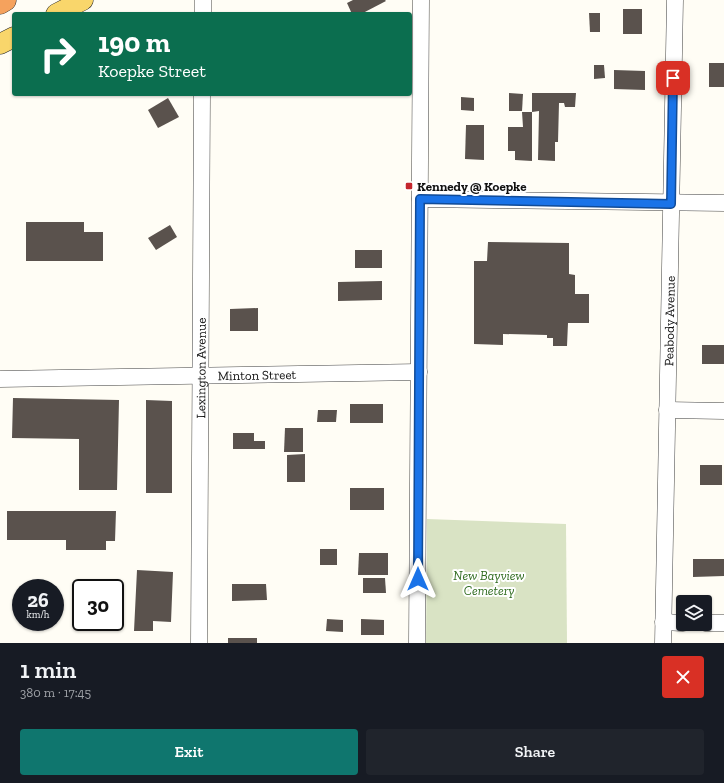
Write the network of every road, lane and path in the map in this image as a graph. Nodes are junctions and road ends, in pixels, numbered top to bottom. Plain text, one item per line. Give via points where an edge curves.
1 (5, 0) edge
2 (83, 0) edge
3 (203, 0) edge
4 (421, 0) edge
5 (674, 0) edge
6 (0, 3) edge
7 (60, 12) edge
8 (203, 12) edge
9 (12, 37) edge
10 (0, 44) edge
11 (202, 96) edge
12 (420, 199) junction
13 (724, 203) edge
14 (671, 204) junction
15 (419, 372) junction
16 (201, 377) junction
17 (0, 380) edge
18 (667, 410) junction
19 (724, 411) edge
20 (663, 622) junction
21 (676, 622) edge
22 (712, 623) edge
23 (724, 623) edge
24 (199, 643) edge
25 (418, 643) edge
26 (663, 643) edge

1 - 6 highway
2 - 7 main road
3 - 8 street
4 - 12 street
5 - 14 street, Peabody Avenue
9 - 10 main road
11 - 16 street, Lexington Avenue
12 - 14 street
12 - 15 street
13 - 14 street
14 - 18 street, Peabody Avenue
15 - 16 street, Minton Street
15 - 25 street
16 - 17 street, Minton Street
16 - 24 street, Lexington Avenue
18 - 19 street
18 - 20 street, Peabody Avenue
20 - 21 street
20 - 26 street, Peabody Avenue
22 - 23 street

